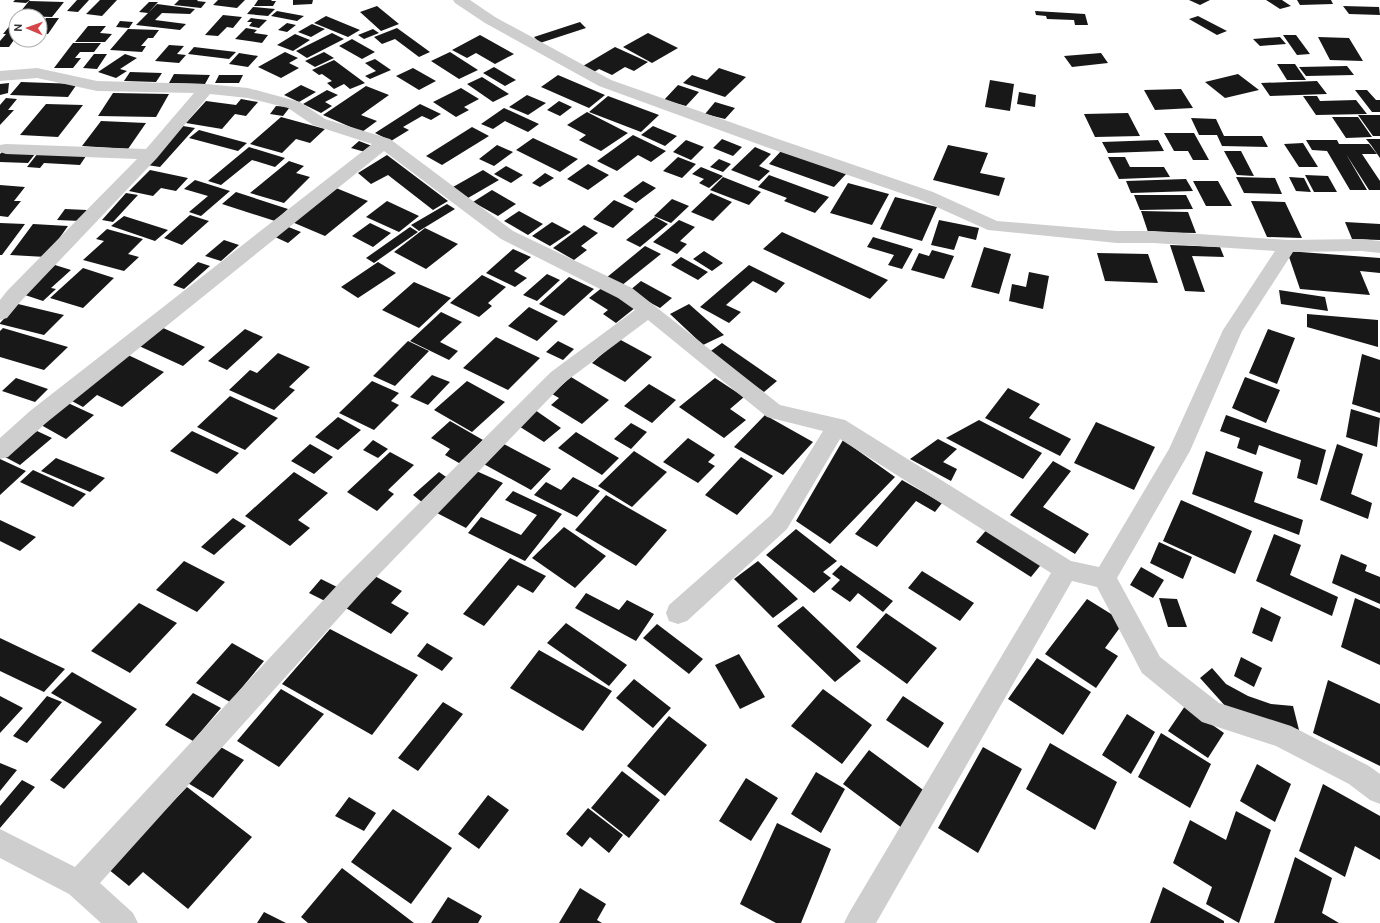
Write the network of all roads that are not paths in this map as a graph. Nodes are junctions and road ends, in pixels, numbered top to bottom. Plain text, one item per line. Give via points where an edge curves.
1 (460, 0) edge
2 (0, 76) edge
3 (206, 89) junction
4 (384, 143) junction
5 (6, 149) dead end
6 (151, 154) junction
7 (1288, 246) junction
8 (1380, 247) edge
9 (648, 310) junction
10 (0, 313) edge
11 (838, 426) junction
12 (0, 451) edge
13 (1066, 570) junction
14 (1105, 578) junction
15 (678, 613) dead end
16 (1380, 792) edge
17 (0, 843) edge
18 (79, 884) junction
19 (123, 923) edge
20 (859, 923) edge

1 - 7 street via 490,20 605,83 927,196 994,226 1117,237
2 - 3 street via 37,73 97,86
3 - 4 street via 248,93 294,105 319,122
3 - 6 street
4 - 9 street via 507,235 625,293
4 - 12 street via 38,417
5 - 6 street
6 - 10 street
7 - 8 street
7 - 14 street via 1233,330 1179,451
9 - 11 street via 774,411
9 - 18 street via 552,382 352,586
11 - 13 street
11 - 15 street via 779,522
13 - 14 street
13 - 20 street
14 - 16 street via 1151,665 1211,713 1282,735 1359,775
17 - 18 street
18 - 19 street

